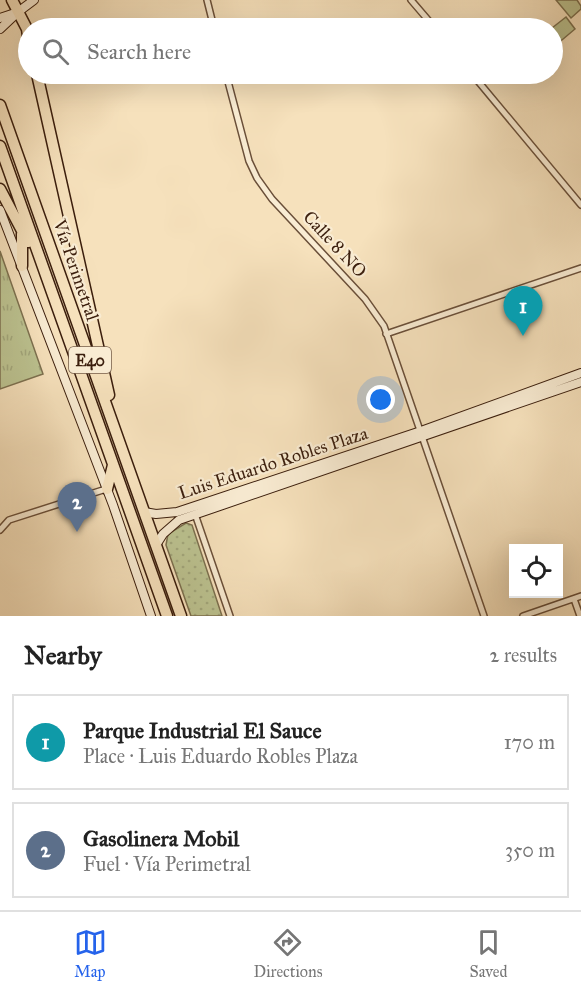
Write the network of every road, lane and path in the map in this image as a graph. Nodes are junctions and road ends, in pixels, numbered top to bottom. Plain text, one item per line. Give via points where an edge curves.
1 (12, 0) edge
2 (34, 0) edge
3 (207, 0) edge
4 (411, 0) edge
5 (18, 12) junction
6 (0, 18) edge
7 (20, 18) edge
8 (212, 18) edge
9 (426, 18) edge
10 (0, 29) edge
11 (39, 84) edge
12 (229, 84) edge
13 (480, 84) edge
14 (0, 105) edge
15 (0, 146) edge
16 (0, 189) edge
17 (581, 205) edge
18 (22, 209) junction
19 (0, 210) edge
20 (22, 231) junction
21 (22, 266) junction
22 (581, 268) edge
23 (45, 272) junction
24 (386, 334) junction
25 (581, 373) edge
26 (581, 382) edge
27 (422, 434) junction
28 (118, 438) junction
29 (113, 464) junction
30 (107, 489) junction
31 (144, 512) junction
32 (195, 514) junction
33 (0, 530) edge
34 (156, 545) junction
35 (581, 596) edge
36 (574, 599) junction
37 (151, 616) edge
38 (167, 616) edge
39 (181, 616) edge
40 (230, 616) edge
41 (484, 616) edge
42 (523, 616) edge
43 (580, 616) edge

1 - 5 highway
2 - 5 street
3 - 8 street
4 - 9 street
5 - 6 street
5 - 7 highway
5 - 10 street
11 - 28 highway
12 - 24 street, Calle 8 NO via 257,178 365,299
13 - 17 street
14 - 28 highway, Vía Perimetral / E40
15 - 18 highway, Vía Perimetral / E40
16 - 20 highway
18 - 20 highway
18 - 23 highway, Vía Perimetral / E40
19 - 21 street
20 - 21 highway
20 - 23 highway
21 - 30 street
22 - 24 street
23 - 29 highway, Vía Perimetral / E40
24 - 27 street, Calle 8 NO
25 - 27 street, Luis Eduardo Robles Plaza
26 - 27 street, Luis Eduardo Robles Plaza
27 - 31 street, Luis Eduardo Robles Plaza via 177,512
27 - 32 street, Luis Eduardo Robles Plaza
27 - 41 street, Calle 8 NO
28 - 31 highway, Vía Perimetral / E40
29 - 30 highway
29 - 38 highway, Vía Perimetral / E40
30 - 33 street via 9,520
30 - 37 street
31 - 34 highway, Vía Perimetral / E40
32 - 34 street, Luis Eduardo Robles Plaza via 169,527
32 - 40 street
34 - 39 highway, Vía Perimetral / E40
35 - 36 street
36 - 42 street
36 - 43 street

